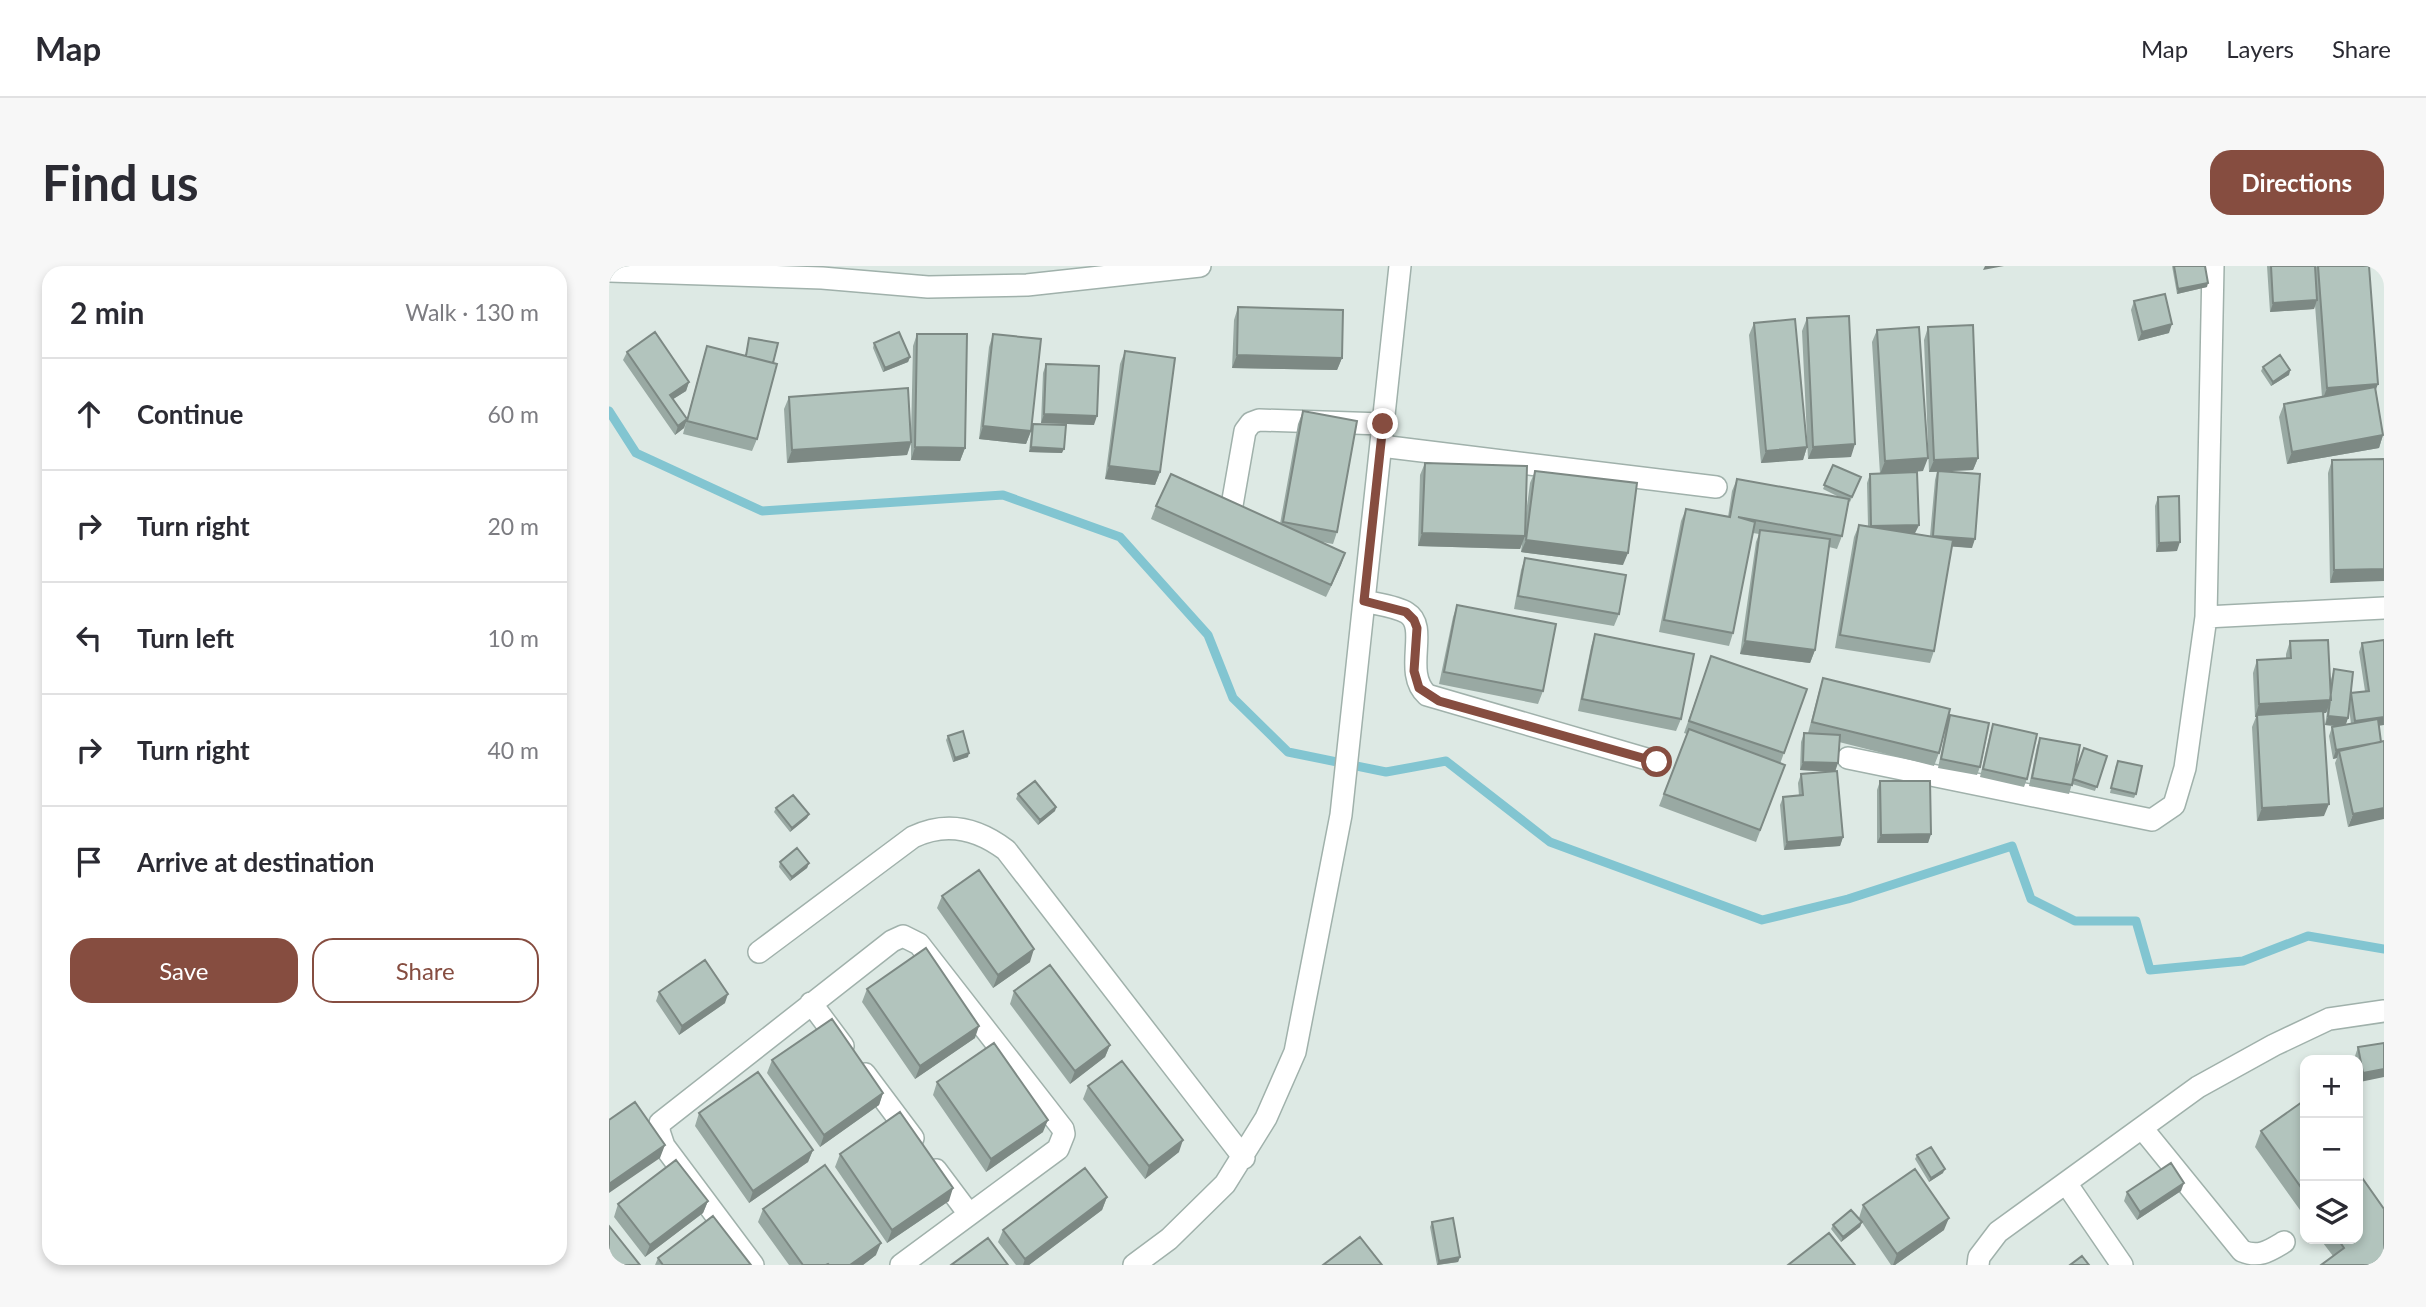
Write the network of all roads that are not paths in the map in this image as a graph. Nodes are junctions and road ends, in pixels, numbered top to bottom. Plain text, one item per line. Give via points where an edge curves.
1 (1200, 266) edge
2 (1401, 266) edge
3 (2213, 266) edge
4 (609, 271) edge
5 (1383, 424) junction
6 (1381, 446) junction
7 (1716, 487) dead end
8 (1231, 511) edge
9 (2384, 608) edge
10 (1363, 609) junction
11 (2206, 617) junction
12 (1849, 758) dead end
13 (1657, 762) dead end
14 (759, 952) dead end
15 (811, 1003) junction
16 (2384, 1011) edge
17 (2142, 1128) junction
18 (1244, 1158) junction
19 (2066, 1183) junction
20 (969, 1214) junction
21 (2284, 1242) dead end
22 (753, 1265) edge
23 (901, 1265) edge
24 (1134, 1265) edge
25 (1978, 1265) edge
26 (2122, 1265) edge

1 - 4 street via 1027,285 928,288 822,278
2 - 5 street
3 - 11 street
5 - 6 street
5 - 8 street via 1251,423 1245,430
6 - 7 street
6 - 10 street
9 - 11 street
10 - 13 street via 1406,612 1414,620 1414,671 1419,688 1427,695
10 - 18 street via 1341,815 1295,1052
11 - 12 street via 2185,768 2174,805 2152,820
14 - 18 street via 913,837 950,827 988,836 1006,850
15 - 20 street
15 - 20 street via 892,941 911,937 1063,1129 1058,1149
15 - 22 street via 660,1123 664,1146
16 - 17 street via 2329,1019 2274,1045 2198,1087
17 - 19 street
17 - 21 street via 2242,1251 2263,1254
18 - 24 street via 1202,1209
19 - 25 street via 1998,1232
19 - 26 street
20 - 23 street

